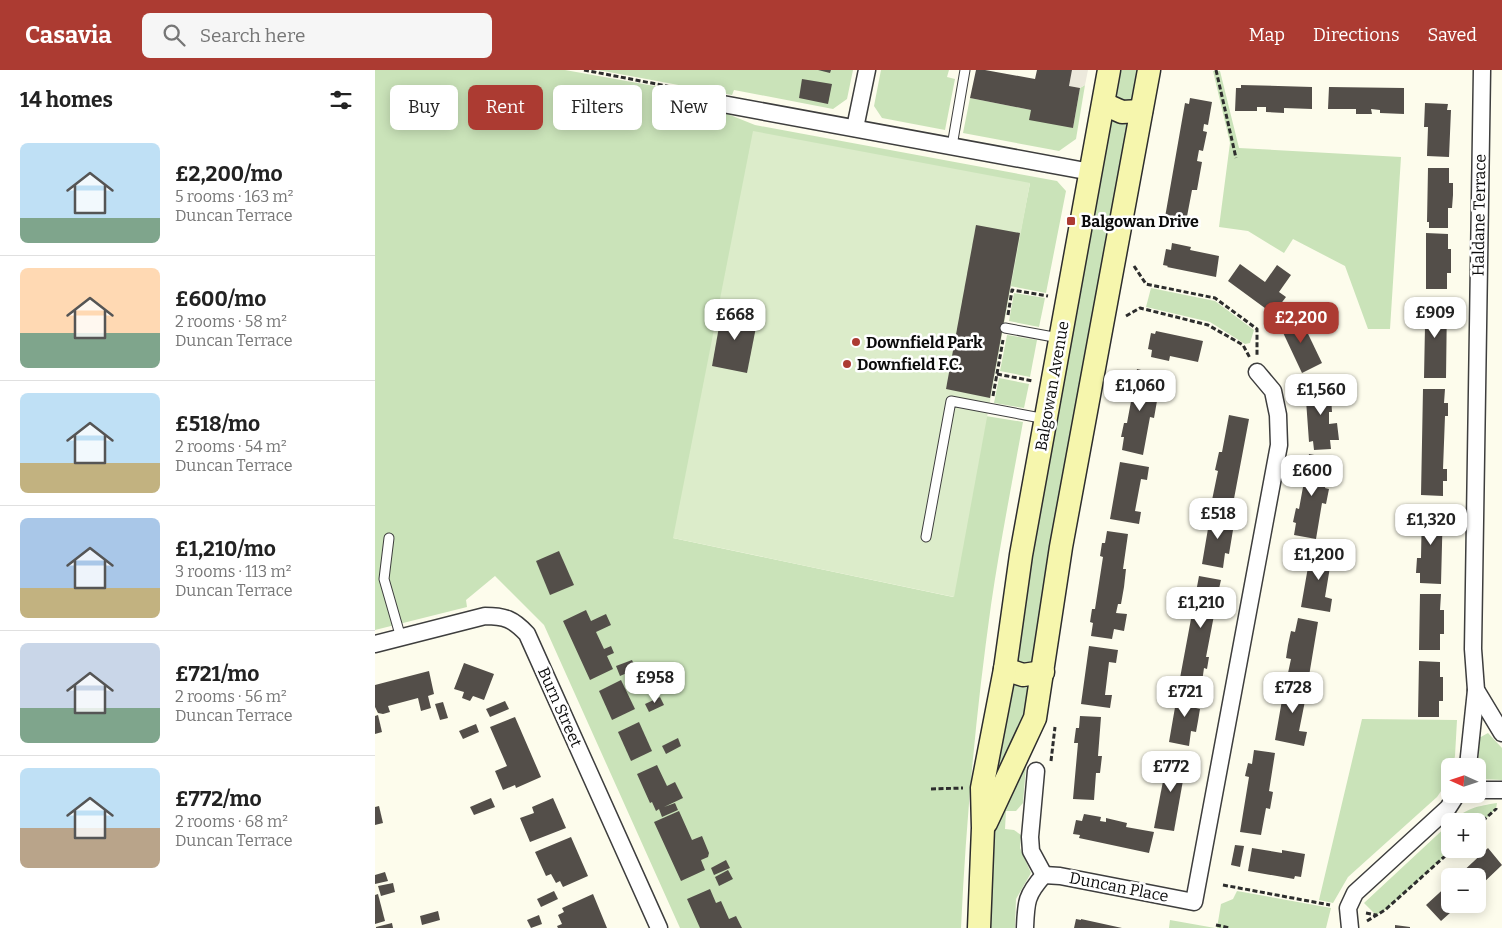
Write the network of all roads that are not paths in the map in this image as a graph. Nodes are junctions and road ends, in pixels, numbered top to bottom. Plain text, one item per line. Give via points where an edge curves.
1 (867, 70) edge
2 (965, 70) edge
3 (1109, 70) edge
4 (1149, 70) edge
5 (1481, 70) edge
6 (1104, 104) junction
7 (726, 105) edge
8 (1141, 111) junction
9 (855, 128) junction
10 (952, 146) junction
11 (1091, 172) junction
12 (1005, 328) dead end
13 (1061, 338) junction
14 (1257, 372) road end
15 (1046, 419) junction
16 (389, 538) dead end
17 (926, 538) dead end
18 (401, 638) junction
19 (375, 644) edge
20 (1005, 669) junction
21 (1043, 672) junction
22 (1476, 690) junction
23 (1502, 733) edge
24 (1470, 758) edge
25 (1036, 771) dead end
26 (1486, 790) edge
27 (1502, 790) edge
28 (1451, 803) edge
29 (983, 828) junction
30 (1045, 875) junction
31 (1356, 926) edge
32 (659, 928) edge
33 (979, 928) edge
34 (1025, 928) edge

1 - 9 street
2 - 10 lane
3 - 6 street, Balgowan Avenue
4 - 8 street, Balgowan Avenue
5 - 22 street, Haldane Terrace via 1473,649
6 - 8 street via 1121,112
6 - 11 street, Balgowan Avenue
7 - 9 street
8 - 21 street, Balgowan Avenue via 1063,537
9 - 10 street
10 - 11 street
11 - 13 street, Balgowan Avenue
12 - 13 lane
13 - 15 street, Balgowan Avenue
14 - 30 street, Duncan Place via 1273,391 1279,445 1194,902
15 - 17 lane via 951,401
15 - 20 street, Balgowan Avenue via 1021,555
16 - 18 lane via 384,579
18 - 19 street, Burn Street
18 - 32 street, Burn Street via 485,616 501,616 517,623 527,634
20 - 21 street via 1023,675
20 - 29 street, Balgowan Avenue via 982,788
21 - 29 street, Balgowan Avenue via 1035,718
22 - 23 street, Haldane Terrace
22 - 24 street, Haldane Terrace
25 - 30 street via 1031,851
26 - 27 street
28 - 31 street via 1355,893 1348,908
29 - 33 street, Balgowan Avenue
30 - 34 street via 1034,887 1026,904

